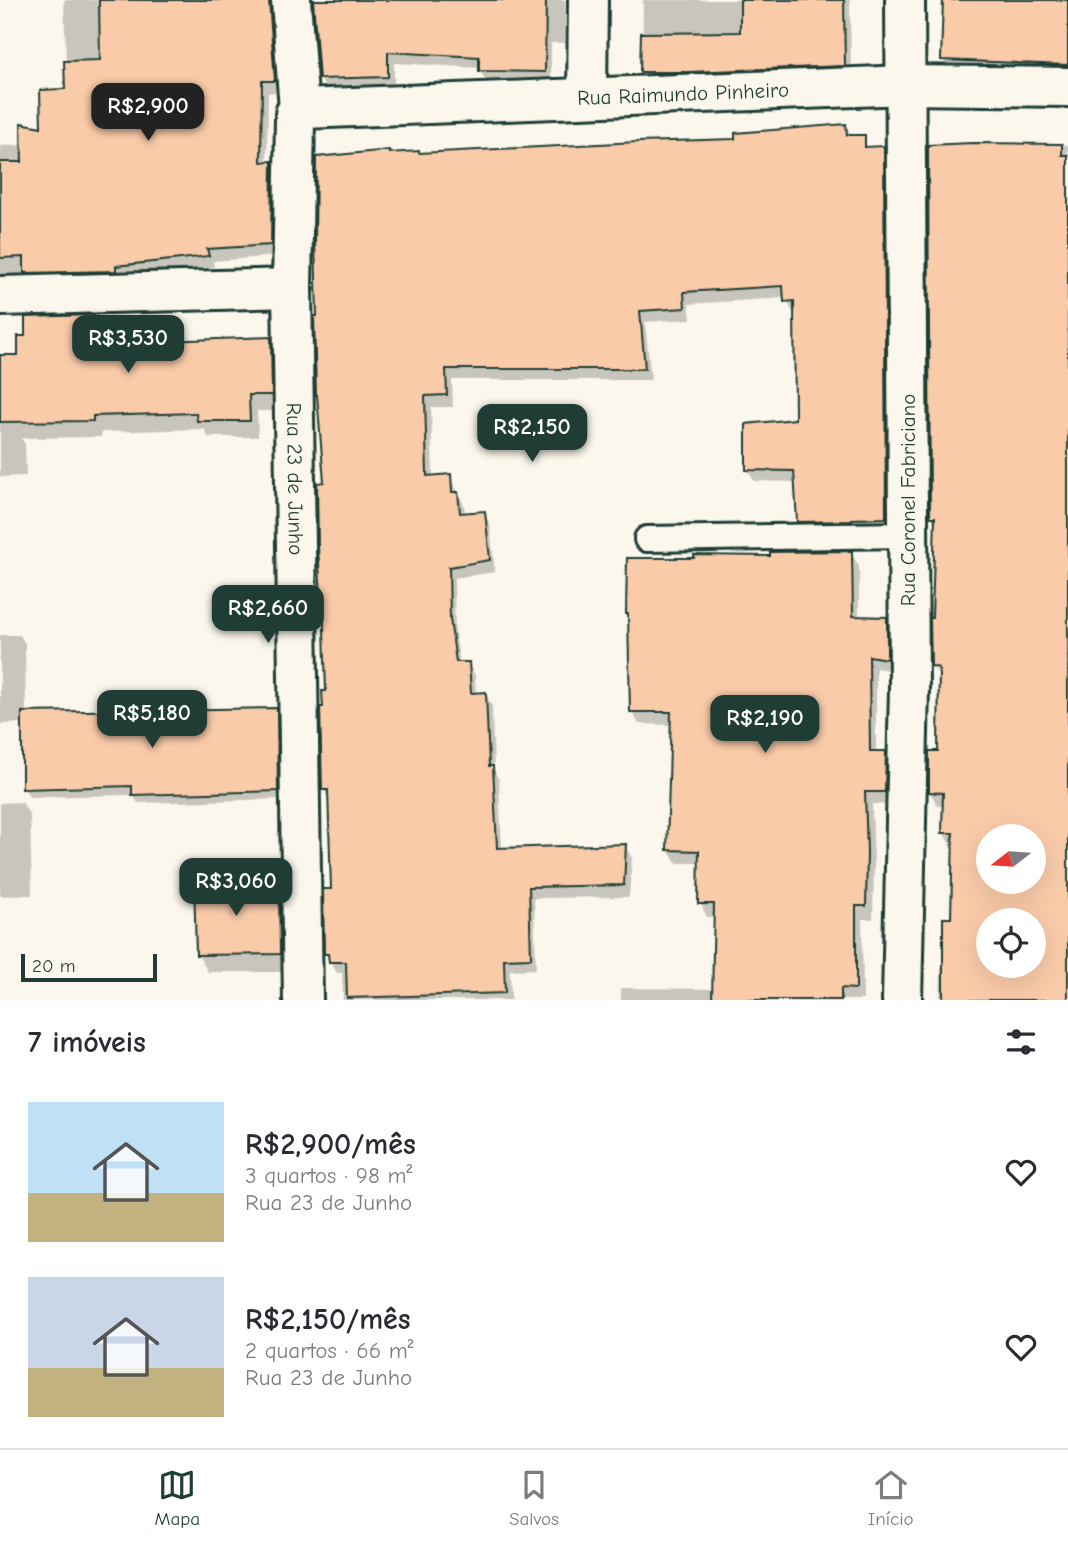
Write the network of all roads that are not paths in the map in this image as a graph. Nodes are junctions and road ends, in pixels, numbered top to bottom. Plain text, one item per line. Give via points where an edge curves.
1 (291, 0) edge
2 (588, 0) edge
3 (905, 0) edge
4 (905, 85) junction
5 (1068, 87) edge
6 (587, 97) junction
7 (299, 110) junction
8 (292, 288) junction
9 (0, 296) edge
10 (908, 535) junction
11 (647, 538) dead end
12 (303, 1000) edge
13 (902, 1000) edge

1 - 7 street, Rua 23 de Junho
2 - 6 street
3 - 4 street, Rua Coronel Fabriciano
4 - 5 street, Rua Raimundo Pinheiro
4 - 6 street, Rua Raimundo Pinheiro
4 - 10 street, Rua Coronel Fabriciano
6 - 7 street, Rua Raimundo Pinheiro
7 - 8 street, Rua 23 de Junho via 295,114
8 - 9 street
8 - 12 street, Rua 23 de Junho
10 - 11 lane
10 - 13 street, Rua Coronel Fabriciano

